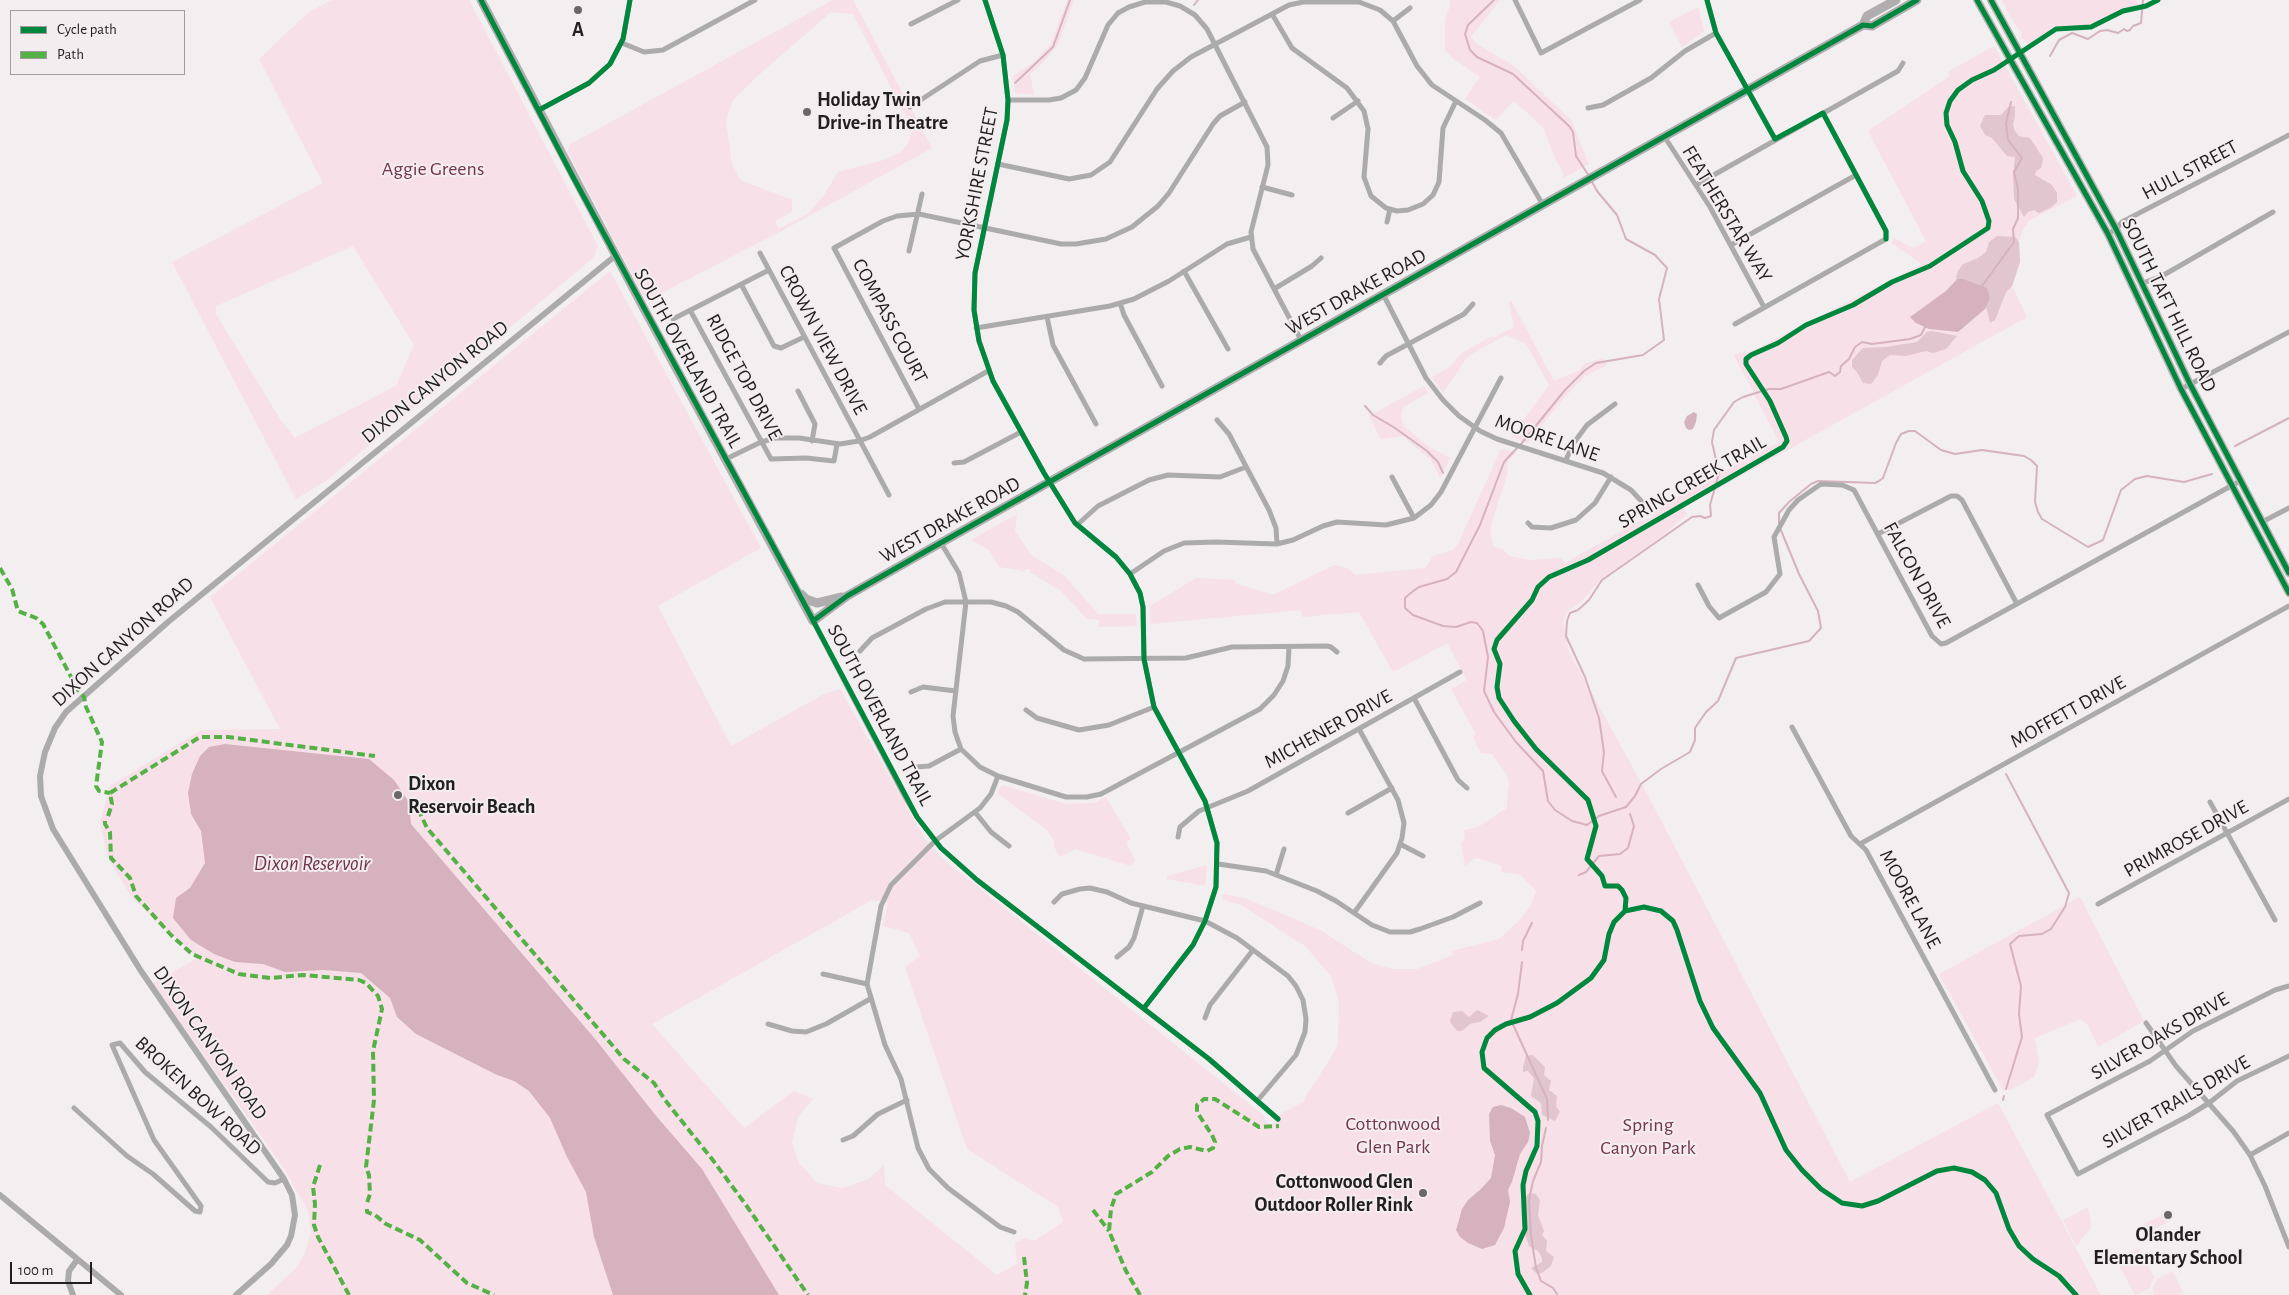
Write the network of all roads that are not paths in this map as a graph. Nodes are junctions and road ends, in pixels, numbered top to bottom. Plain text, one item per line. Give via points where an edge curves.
1 (481, 0) edge
2 (630, 0) edge
3 (755, 0) edge
4 (958, 0) edge
5 (985, 0) edge
6 (1515, 0) edge
7 (1640, 0) edge
8 (1707, 0) edge
9 (1896, 0) edge
10 (1917, 0) edge
11 (1977, 0) edge
12 (1991, 0) edge
13 (1410, 8) dead end
14 (1272, 14) junction
15 (1393, 21) junction
16 (911, 24) dead end
17 (1862, 25) junction
18 (1716, 33) junction
19 (622, 43) junction
20 (1215, 44) junction
21 (1002, 55) junction
22 (1903, 63) dead end
23 (1746, 90) junction
24 (1008, 100) junction
25 (1358, 101) junction
26 (1456, 101) junction
27 (1245, 102) junction
28 (910, 107) dead end
29 (1588, 108) dead end
30 (539, 110) junction
31 (1823, 113) junction
32 (1333, 118) dead end
33 (2289, 135) edge
34 (1664, 136) junction
35 (1775, 140) junction
36 (998, 164) junction
37 (1856, 175) junction
38 (1696, 185) junction
39 (1262, 187) junction
40 (922, 194) dead end
41 (1292, 195) dead end
42 (1543, 204) junction
43 (1390, 209) junction
44 (2273, 212) dead end
45 (919, 214) junction
46 (1387, 222) dead end
47 (985, 228) junction
48 (2116, 229) junction
49 (2108, 234) junction
50 (1251, 237) junction
51 (1731, 245) junction
52 (909, 251) dead end
53 (760, 253) dead end
54 (615, 256) junction
55 (1321, 258) dead end
56 (768, 270) junction
57 (1184, 272) junction
58 (741, 284) junction
59 (2143, 284) junction
60 (1274, 289) junction
61 (1383, 294) junction
62 (1120, 303) junction
63 (1473, 304) dead end
64 (1764, 307) junction
65 (690, 310) junction
66 (1046, 317) junction
67 (673, 319) dead end
68 (1734, 324) dead end
69 (976, 328) junction
70 (2289, 332) edge
71 (804, 337) junction
72 (1301, 340) junction
73 (1408, 344) junction
74 (1228, 349) dead end
75 (1380, 363) dead end
76 (988, 371) junction
77 (1501, 378) dead end
78 (2190, 384) junction
79 (1162, 386) dead end
80 (2181, 389) junction
81 (798, 391) dead end
82 (1615, 404) dead end
83 (920, 409) junction
84 (1217, 420) dead end
85 (1096, 424) dead end
86 (1475, 428) junction
87 (1021, 432) junction
88 (812, 441) junction
89 (859, 441) junction
90 (761, 442) junction
91 (837, 444) junction
92 (726, 459) junction
93 (1566, 460) junction
94 (954, 463) dead end
95 (1246, 467) junction
96 (1392, 477) dead end
97 (1611, 477) junction
98 (2240, 481) junction
99 (1049, 482) junction
100 (2232, 485) junction
101 (889, 494) dead end
102 (1644, 504) dead end
103 (2289, 508) edge
104 (1414, 518) junction
105 (2262, 522) junction
106 (1528, 523) dead end
107 (1077, 525) junction
108 (1878, 534) junction
109 (942, 543) junction
110 (1277, 544) junction
111 (2289, 573) edge
112 (1130, 574) junction
113 (1698, 585) dead end
114 (797, 590) junction
115 (2289, 593) edge
116 (847, 596) junction
117 (966, 602) junction
118 (2017, 604) junction
119 (2289, 606) edge
120 (814, 621) junction
121 (1289, 647) junction
122 (860, 651) dead end
123 (1337, 652) dead end
124 (1144, 659) junction
125 (1460, 672) dead end
126 (956, 691) junction
127 (911, 692) dead end
128 (1414, 698) junction
129 (1154, 707) junction
130 (1026, 710) dead end
131 (1792, 727) dead end
132 (1359, 729) junction
133 (961, 749) junction
134 (1178, 752) junction
135 (916, 767) dead end
136 (998, 776) junction
137 (1392, 788) junction
138 (1467, 788) dead end
139 (2289, 799) edge
140 (2210, 802) dead end
141 (1207, 807) junction
142 (975, 812) junction
143 (1348, 813) dead end
144 (2228, 833) junction
145 (1178, 837) dead end
146 (935, 842) junction
147 (1400, 844) junction
148 (1860, 844) junction
149 (1009, 846) dead end
150 (1284, 849) dead end
151 (1423, 856) dead end
152 (1218, 864) junction
153 (1276, 875) junction
154 (1054, 902) dead end
155 (1480, 903) dead end
156 (2098, 904) dead end
157 (1142, 906) junction
158 (1354, 914) junction
159 (2275, 920) dead end
160 (1205, 921) junction
161 (1253, 950) junction
162 (1118, 957) dead end
163 (823, 974) dead end
164 (867, 984) junction
165 (2289, 986) edge
166 (870, 999) junction
167 (1144, 1008) junction
168 (1205, 1018) dead end
169 (2146, 1023) dead end
170 (768, 1024) dead end
171 (2164, 1050) junction
172 (2289, 1056) edge
173 (1995, 1090) dead end
174 (907, 1100) junction
175 (1258, 1100) junction
176 (2209, 1103) junction
177 (74, 1108) dead end
178 (1278, 1119) dead end
179 (2288, 1135) edge
180 (843, 1140) dead end
181 (2250, 1156) junction
182 (2078, 1174) joint
183 (284, 1179) junction
184 (0, 1196) edge
185 (1014, 1232) dead end
186 (2289, 1247) edge
187 (76, 1260) junction
188 (73, 1295) edge
189 (121, 1295) edge
190 (236, 1295) edge

1 - 30 main road, SOUTH OVERLAND TRAIL
2 - 19 street
3 - 19 street via 663,50 644,52
4 - 16 street
5 - 21 street, YORKSHIRE STREET
6 - 7 street via 1542,53
8 - 18 street
9 - 17 main road, WEST DRAKE ROAD via 1867,16
10 - 17 main road, WEST DRAKE ROAD via 1872,26
11 - 49 main road, SOUTH TAFT HILL ROAD
12 - 48 main road, SOUTH TAFT HILL ROAD
13 - 15 street
14 - 15 street via 1303,2 1353,2 1374,6
14 - 20 street
14 - 25 street via 1292,48 1347,88
15 - 26 street via 1426,78
17 - 23 main road, WEST DRAKE ROAD
18 - 23 street
18 - 29 street via 1685,51 1651,78 1603,105
19 - 30 street via 599,76
20 - 24 street via 1201,21 1184,8 1156,1 1137,4 1123,10 1108,24 1085,78 1076,90 1049,100
20 - 27 street
20 - 36 street via 1166,78 1116,155 1098,172 1084,178 1069,179
21 - 24 street, YORKSHIRE STREET
21 - 28 street via 980,61
22 - 31 street via 1898,71
23 - 34 main road, WEST DRAKE ROAD
23 - 35 street
24 - 36 street, YORKSHIRE STREET
25 - 32 street
25 - 43 street via 1368,123 1366,187 1376,202
26 - 42 street via 1500,133
26 - 43 street via 1443,128 1439,182 1433,194 1413,209
27 - 39 street via 1267,147 1268,165
27 - 47 street via 1220,116 1213,124 1158,206 1141,222 1119,234 1088,243 1061,244
30 - 54 main road, SOUTH OVERLAND TRAIL
31 - 35 street
31 - 37 street
33 - 48 street, HULL STREET via 2122,222
34 - 38 street, FEATHERSTAR WAY
34 - 42 main road, WEST DRAKE ROAD
35 - 38 street
36 - 47 street, YORKSHIRE STREET
37 - 51 street
37 - 64 street via 1886,231 1886,239
38 - 51 street, FEATHERSTAR WAY
39 - 41 street
39 - 50 street
40 - 45 street
42 - 61 main road, WEST DRAKE ROAD
43 - 46 street
44 - 59 street
45 - 47 street
45 - 52 street
45 - 83 street, COMPASS COURT via 883,221 834,248
47 - 69 street, YORKSHIRE STREET via 975,273
48 - 49 street, HULL STREET
48 - 59 main road, SOUTH TAFT HILL ROAD
49 - 80 main road, SOUTH TAFT HILL ROAD
50 - 57 street via 1227,244
50 - 60 street via 1257,259
51 - 64 street, FEATHERSTAR WAY
53 - 56 street, CROWN VIEW DRIVE
54 - 92 main road, SOUTH OVERLAND TRAIL
54 - 183 street, DIXON CANYON ROAD via 161,629 66,712 45,752 40,776 42,796 53,829 141,971
55 - 60 street
56 - 58 street
56 - 71 street, CROWN VIEW DRIVE
57 - 62 street via 1157,288
57 - 74 street
58 - 65 street
58 - 71 street via 774,346 785,347
59 - 78 main road, SOUTH TAFT HILL ROAD
60 - 72 street
61 - 72 main road, WEST DRAKE ROAD
61 - 73 street, MOORE LANE
62 - 66 street
62 - 79 street
63 - 73 street via 1464,314
64 - 68 street
65 - 67 street
65 - 90 street, RIDGE TOP DRIVE
66 - 69 street
66 - 85 street via 1052,345
69 - 76 street, YORKSHIRE STREET
70 - 78 street
71 - 89 street, CROWN VIEW DRIVE
72 - 99 main road, WEST DRAKE ROAD
73 - 75 street
73 - 86 street, MOORE LANE via 1435,391
76 - 83 street
76 - 87 street, YORKSHIRE STREET
77 - 86 street
78 - 80 street
78 - 98 main road, SOUTH TAFT HILL ROAD
80 - 100 main road, SOUTH TAFT HILL ROAD
81 - 88 street via 815,424
82 - 93 street via 1587,425
83 - 89 street
84 - 95 street via 1226,429
86 - 93 street, MOORE LANE via 1510,444
86 - 104 street via 1441,492
87 - 94 street via 964,462
87 - 99 street, YORKSHIRE STREET
88 - 90 street via 786,437
88 - 91 street
89 - 91 street
89 - 101 street, CROWN VIEW DRIVE
90 - 91 street, RIDGE TOP DRIVE via 771,459 834,461
90 - 92 street
92 - 114 main road, SOUTH OVERLAND TRAIL
93 - 97 street, MOORE LANE
95 - 107 street via 1220,477 1168,475 1149,480 1098,506
95 - 110 street via 1273,519
96 - 104 street
97 - 102 street, MOORE LANE via 1631,490
97 - 106 street via 1595,503 1576,520 1551,528 1532,527
98 - 100 street, FALCON DRIVE
98 - 105 main road, SOUTH TAFT HILL ROAD
99 - 107 street, YORKSHIRE STREET
99 - 109 main road, WEST DRAKE ROAD
100 - 115 main road, SOUTH TAFT HILL ROAD
100 - 118 street, FALCON DRIVE
103 - 105 street
104 - 110 street via 1386,525 1337,522
105 - 111 main road, SOUTH TAFT HILL ROAD
107 - 112 street, YORKSHIRE STREET via 1116,557
108 - 113 street, FALCON DRIVE via 1854,490 1842,485 1821,484 1794,505 1775,532 1780,574 1766,592 1720,618
108 - 118 street via 1957,496
108 - 118 street, FALCON DRIVE via 1936,642 1950,641
109 - 116 main road, WEST DRAKE ROAD
109 - 117 street via 959,574
110 - 112 street via 1184,543 1164,551
112 - 124 street, YORKSHIRE STREET via 1143,607
114 - 116 main road via 806,599 817,603
114 - 120 main road, SOUTH OVERLAND TRAIL
116 - 120 main road, WEST DRAKE ROAD
117 - 122 street via 944,602 926,609 872,638
117 - 124 street via 998,603 1018,612 1075,656 1094,660
117 - 126 street
119 - 148 street, MOFFETT DRIVE
120 - 146 street, SOUTH OVERLAND TRAIL via 905,796
121 - 123 street via 1327,646
121 - 124 street via 1232,648 1186,658
121 - 134 street via 1284,681 1260,709
124 - 129 street, YORKSHIRE STREET
125 - 128 street, MICHENER DRIVE
126 - 127 street via 923,687
126 - 133 street via 954,724
128 - 132 street, MICHENER DRIVE
128 - 138 street via 1458,780
129 - 130 street via 1109,725 1078,730 1037,718
129 - 134 street, YORKSHIRE STREET
131 - 148 street, MOORE LANE via 1851,836
132 - 137 street
132 - 141 street, MICHENER DRIVE via 1248,791
133 - 135 street via 930,766
133 - 136 street via 980,767
134 - 136 street via 1101,794 1087,798 1066,797
134 - 141 street, YORKSHIRE STREET
136 - 142 street via 990,794
137 - 143 street
137 - 147 street via 1402,813
139 - 144 street, PRIMROSE DRIVE
140 - 144 street
141 - 145 street, MICHENER DRIVE via 1186,820
141 - 152 street, YORKSHIRE STREET via 1214,830
142 - 146 street
142 - 149 street via 991,832
144 - 156 street, PRIMROSE DRIVE
144 - 159 street
146 - 164 street via 897,876 886,891
146 - 167 street, SOUTH OVERLAND TRAIL via 977,880
147 - 151 street
147 - 158 street
148 - 173 street, MOORE LANE
150 - 153 street
152 - 153 street
152 - 160 street, YORKSHIRE STREET via 1216,887
153 - 158 street via 1326,895
154 - 157 street via 1062,894 1090,888
155 - 158 street via 1437,923 1400,932 1381,929
157 - 160 street
157 - 162 street via 1134,938
160 - 161 street
160 - 167 street, YORKSHIRE STREET via 1193,945
161 - 168 street via 1210,1005
161 - 175 street via 1288,976 1296,986 1303,1000 1306,1019 1303,1040 1296,1055
163 - 164 street
164 - 166 street
165 - 171 street, SILVER OAKS DRIVE via 2192,1031
166 - 170 street via 806,1032
166 - 174 street
167 - 175 street, SOUTH OVERLAND TRAIL
169 - 171 street
171 - 176 street
171 - 182 street, SILVER OAKS DRIVE via 2150,1061 2047,1115
172 - 176 street, SILVER TRAILS DRIVE via 2237,1081
174 - 180 street via 878,1114 853,1136
174 - 185 street via 915,1139 929,1169 948,1188 1000,1227
175 - 178 street, SOUTH OVERLAND TRAIL
176 - 181 street
176 - 182 street, SILVER TRAILS DRIVE
177 - 183 street, BROKEN BOW ROAD via 127,1156 200,1212 201,1206 154,1140 112,1045 120,1043 145,1072 211,1127 268,1182
179 - 181 street
181 - 186 street
183 - 190 street, DIXON CANYON ROAD via 294,1206 291,1236 271,1264
184 - 187 street
187 - 188 street via 68,1281
187 - 189 street

